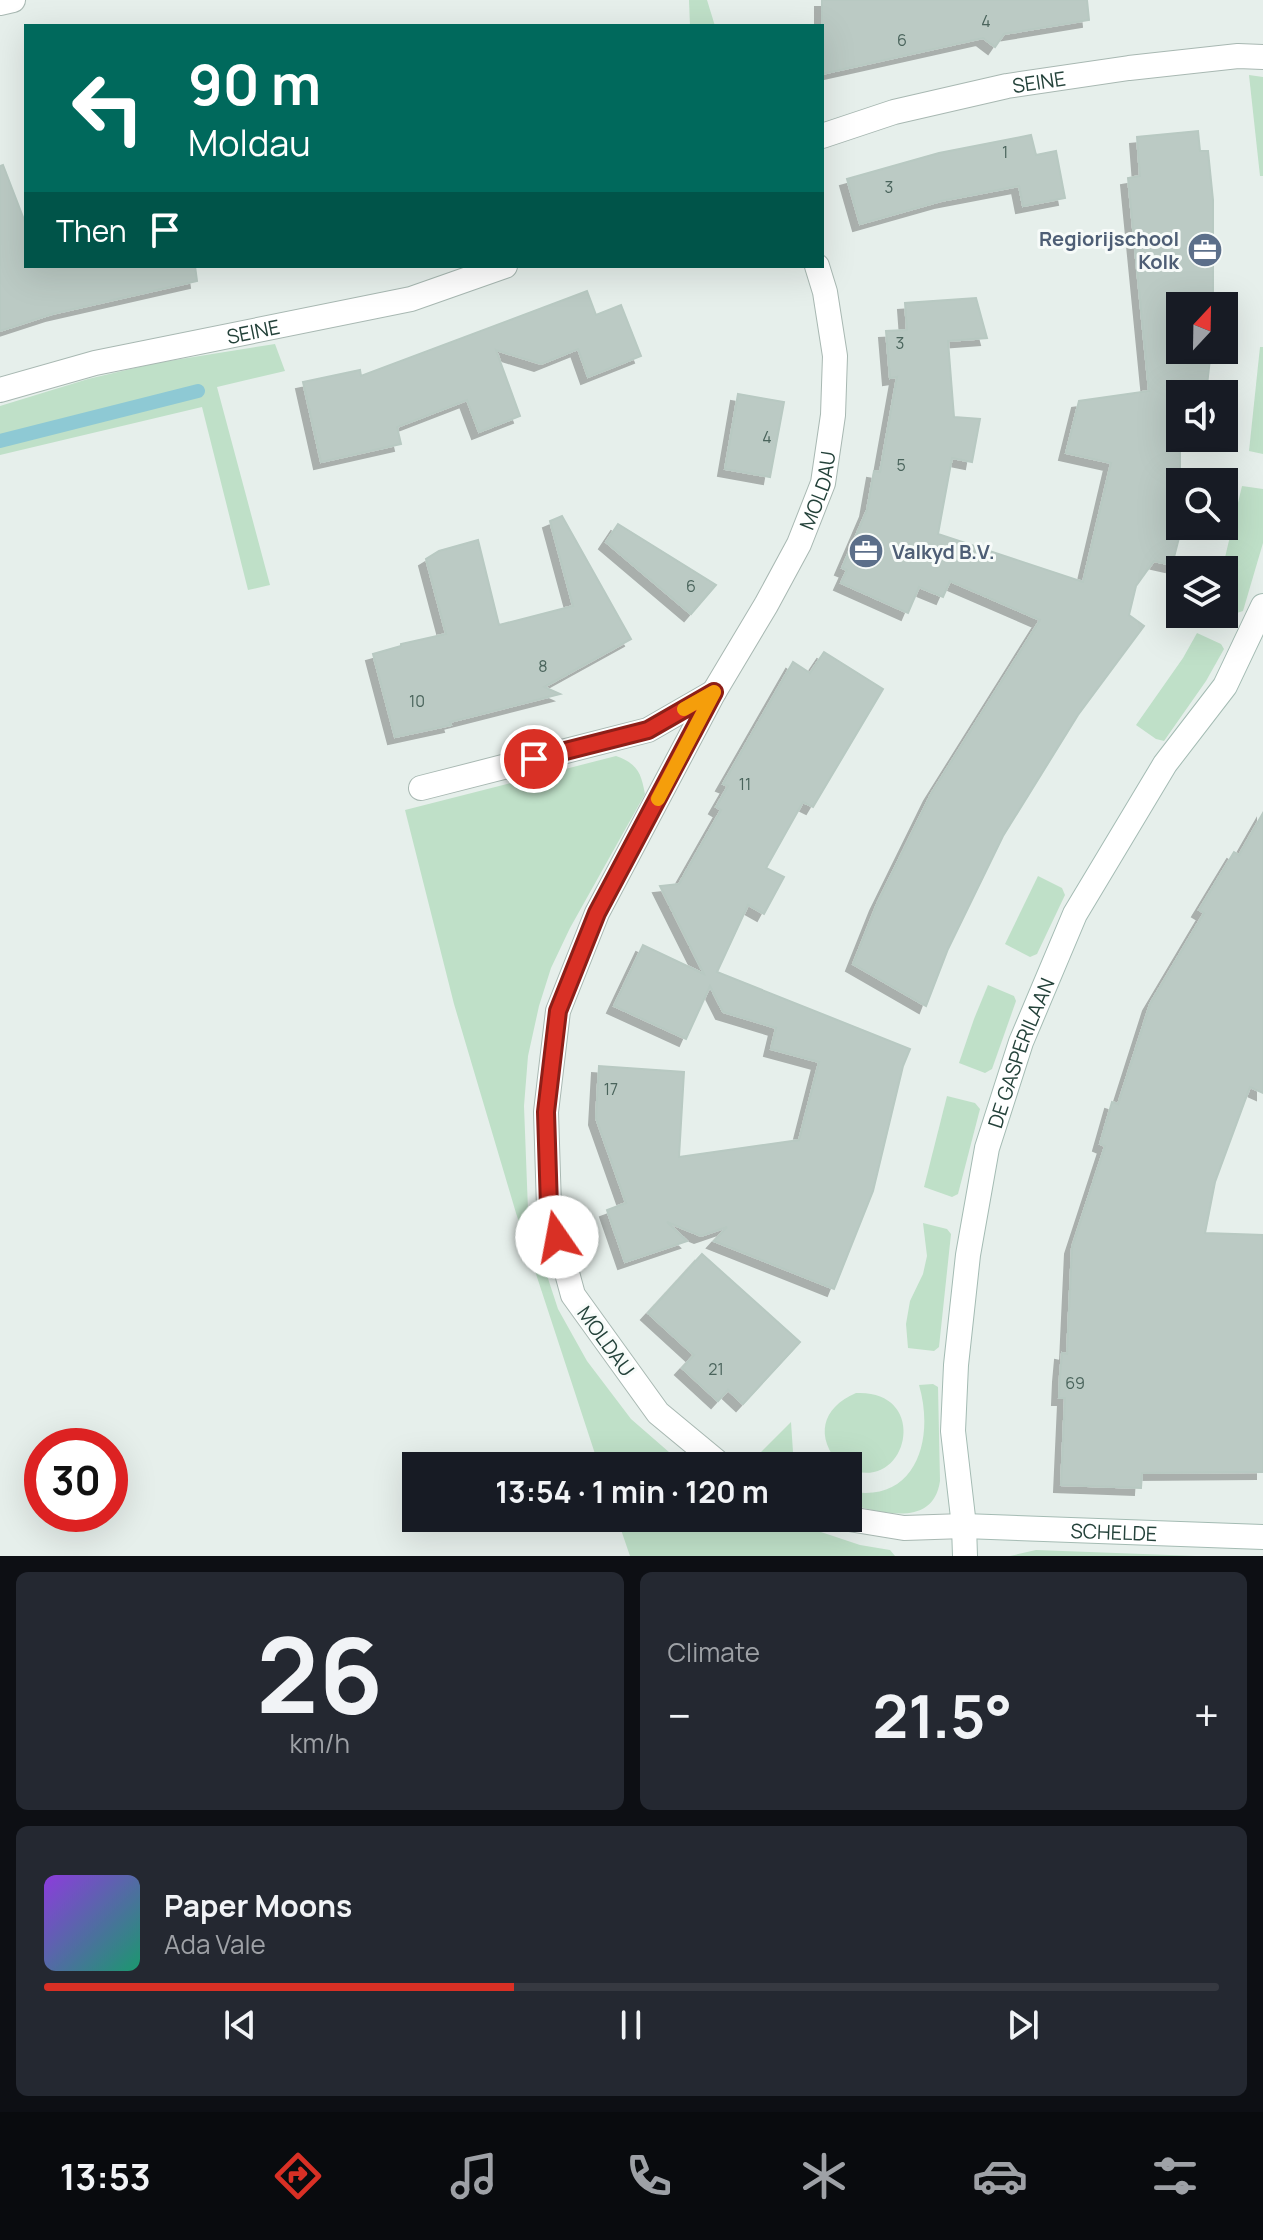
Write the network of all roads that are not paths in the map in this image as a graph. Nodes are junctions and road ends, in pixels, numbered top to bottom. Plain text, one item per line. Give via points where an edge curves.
1 (13, 0) edge
2 (0, 3) edge
3 (1263, 57) edge
4 (824, 135) edge
5 (499, 268) edge
6 (818, 268) edge
7 (0, 390) edge
8 (1263, 606) edge
9 (714, 692) junction
10 (421, 788) dead end
11 (705, 1452) edge
12 (862, 1521) edge
13 (964, 1526) junction
14 (1263, 1537) edge
15 (965, 1556) edge

1 - 2 street
3 - 4 street, SEINE via 1007,86 894,112
5 - 7 street, SEINE via 411,299 95,363
6 - 9 street, MOLDAU via 835,356 823,483 799,544
8 - 13 street, DE GASPERILAAN via 1225,686 1165,764 1075,914 1016,1057 987,1148 966,1271 953,1431
9 - 10 street, MOLDAU via 648,730
9 - 11 street, MOLDAU via 597,913 558,1011 546,1112 549,1207 573,1295 658,1413
12 - 13 street via 904,1528
13 - 14 street, SCHELDE
13 - 15 street, DE GASPERILAAN

